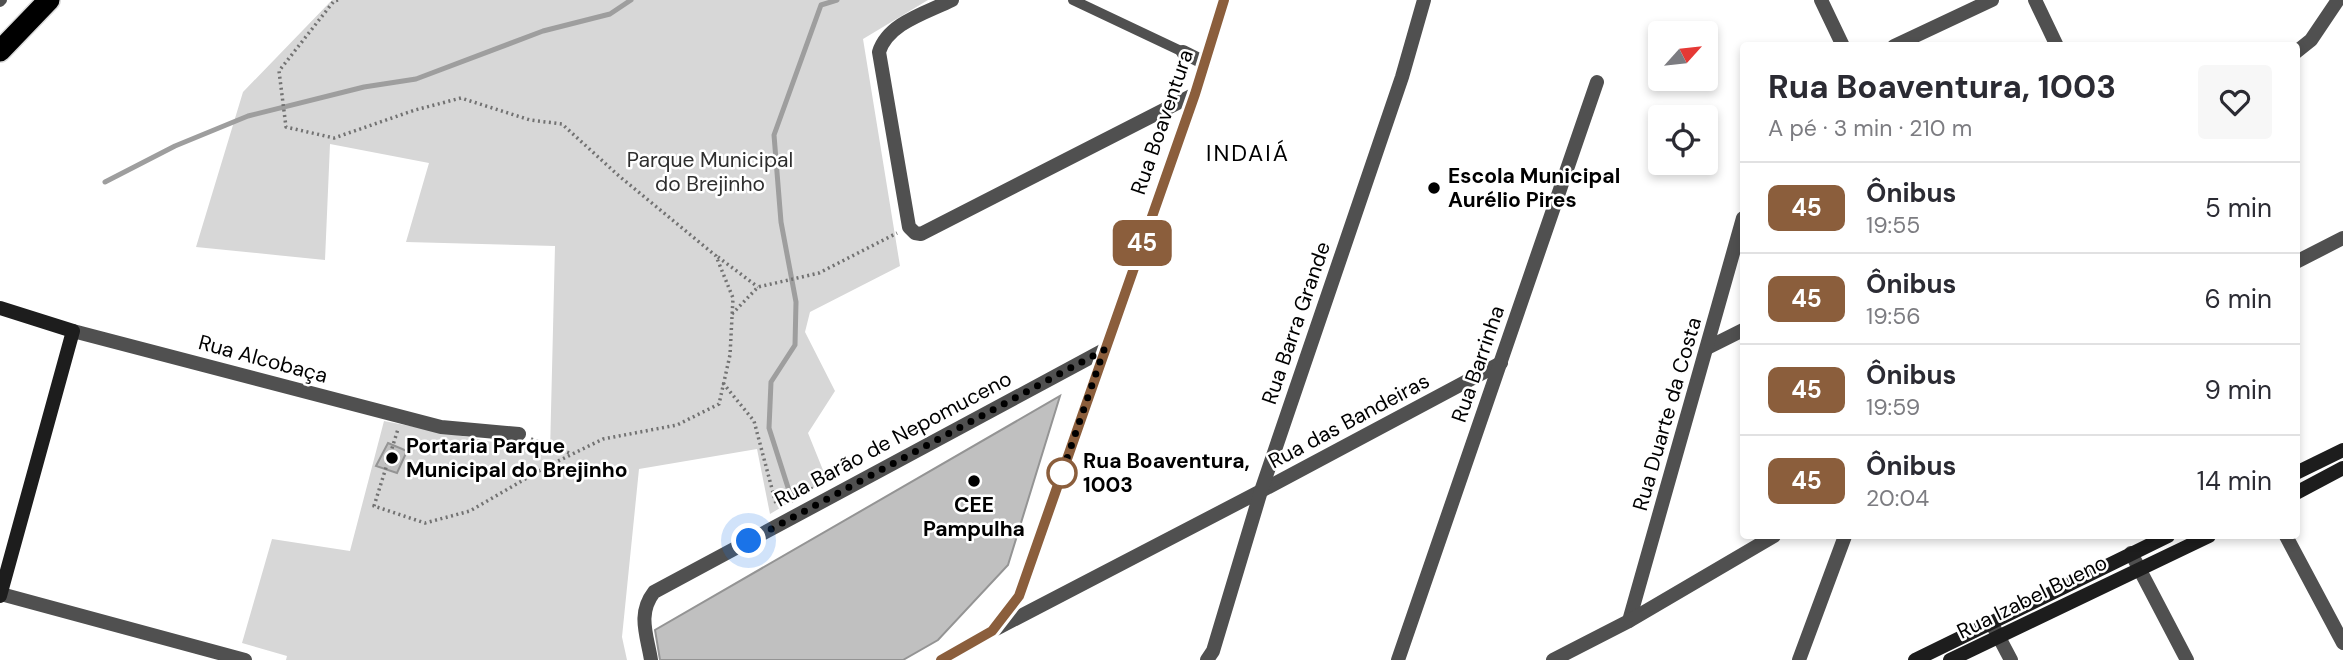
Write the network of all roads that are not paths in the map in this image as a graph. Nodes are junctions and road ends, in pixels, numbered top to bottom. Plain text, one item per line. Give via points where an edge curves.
1 (50, 0) edge
2 (952, 0) edge
3 (1073, 0) edge
4 (1224, 0) edge
5 (1424, 0) edge
6 (1821, 0) edge
7 (1992, 0) edge
8 (2035, 0) edge
9 (2338, 0) edge
10 (1841, 42) edge
11 (1903, 42) edge
12 (2055, 42) edge
13 (2300, 49) edge
14 (0, 51) edge
15 (1183, 52) joint
16 (1205, 63) junction
17 (1597, 82) dead end
18 (1195, 94) junction
19 (1740, 229) edge
20 (2343, 238) edge
21 (2300, 260) edge
22 (0, 308) edge
23 (73, 331) junction
24 (1740, 332) edge
25 (1707, 348) junction
26 (1104, 350) junction
27 (1501, 363) junction
28 (519, 434) road end
29 (2343, 450) edge
30 (2343, 468) edge
31 (2300, 471) edge
32 (1261, 491) junction
33 (2300, 491) edge
34 (1769, 539) edge
35 (1844, 539) edge
36 (2161, 539) edge
37 (2203, 539) edge
38 (2288, 539) edge
39 (2131, 553) junction
40 (2140, 568) junction
41 (0, 595) edge
42 (1629, 621) junction
43 (1991, 621) junction
44 (992, 631) junction
45 (1998, 635) junction
46 (2343, 643) edge
47 (245, 660) edge
48 (651, 660) edge
49 (941, 660) edge
50 (1207, 660) edge
51 (1398, 660) edge
52 (1553, 660) edge
53 (1799, 660) edge
54 (1915, 660) edge
55 (1950, 660) edge
56 (2011, 660) edge
57 (2186, 660) edge

1 - 14 highway
2 - 18 street via 895,28 878,52 915,230
3 - 15 lane
4 - 16 street, Rua Boaventura
5 - 32 street, Rua Barra Grande
6 - 10 street
7 - 11 street
8 - 12 street
9 - 13 street
15 - 16 street
16 - 18 street, Rua Boaventura
17 - 27 street, Rua Barrinha
18 - 26 street, Rua Boaventura
19 - 25 street, Rua Duarte da Costa
20 - 21 street
22 - 23 street, Rua Alcobaça
23 - 28 street, Rua Alcobaça via 441,427
23 - 41 street
24 - 25 street
25 - 42 street, Rua Duarte da Costa
26 - 44 street, Rua Boaventura via 1019,596
26 - 48 street, Rua Barão de Nepomuceno via 654,592 643,615
27 - 32 street, Rua das Bandeiras
27 - 51 street, Rua Barrinha
29 - 31 street
30 - 33 street
32 - 44 street, Rua das Bandeiras
32 - 50 street, Rua Barra Grande
34 - 42 street
35 - 53 street
36 - 39 street, Rua Izabel Bueno
37 - 40 street, Rua Izabel Bueno
38 - 46 street
39 - 40 street
39 - 43 street, Rua Izabel Bueno
40 - 45 street, Rua Izabel Bueno
40 - 57 street
41 - 47 street
42 - 52 street
43 - 45 street
43 - 54 street, Rua Izabel Bueno
44 - 49 street, Rua Boaventura
45 - 55 street, Rua Izabel Bueno
45 - 56 street

